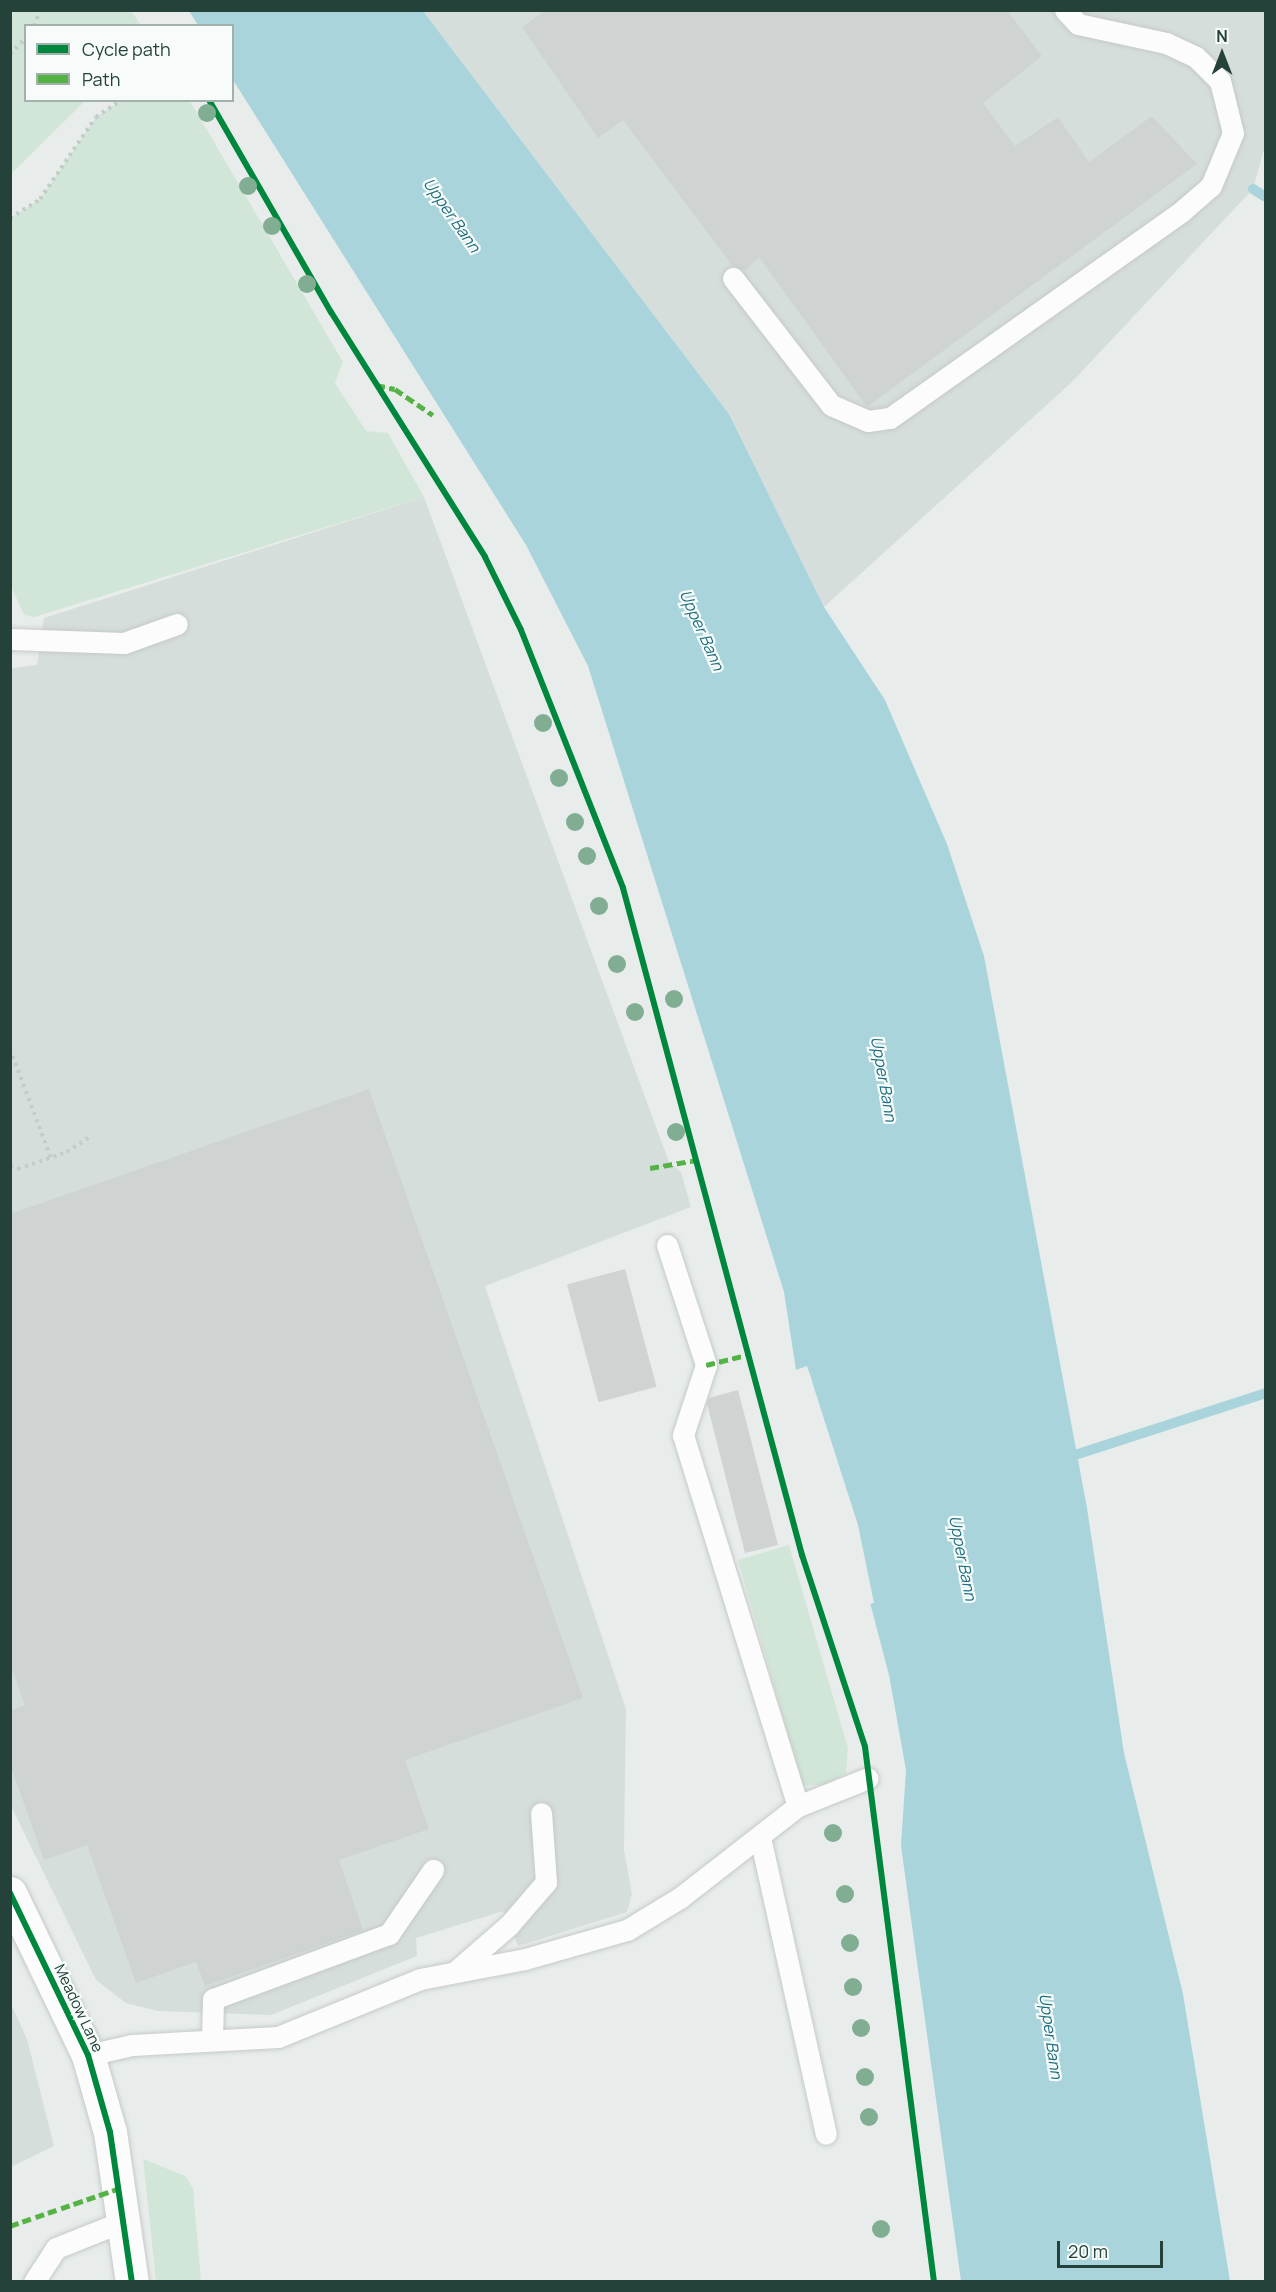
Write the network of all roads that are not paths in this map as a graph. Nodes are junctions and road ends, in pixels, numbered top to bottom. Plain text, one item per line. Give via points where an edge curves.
1 (1065, 10) edge
2 (733, 278) dead end
3 (177, 624) dead end
4 (10, 639) edge
5 (667, 1245) dead end
6 (868, 1778) dead end
7 (798, 1806) junction
8 (540, 1813) dead end
9 (760, 1837) junction
10 (434, 1870) dead end
11 (10, 1893) edge
12 (455, 1972) junction
13 (212, 2040) junction
14 (88, 2055) junction
15 (826, 2134) dead end
16 (126, 2220) junction
17 (34, 2282) edge
18 (132, 2282) edge

1 - 2 lane via 1078,24 1166,43 1196,57 1220,81 1230,108 1231,142 1211,186 1182,211 890,418 868,421 831,405
3 - 4 lane via 124,643
5 - 7 lane via 706,1365 683,1436
6 - 7 lane
7 - 9 lane
8 - 12 lane via 546,1882 509,1925
9 - 12 lane via 681,1897 627,1930
9 - 15 lane
10 - 13 lane via 389,1934 213,1999
11 - 14 street, Meadow Lane
12 - 13 lane via 420,1979 278,2037
13 - 14 lane via 132,2045
14 - 16 street, Meadow Lane
16 - 17 lane via 56,2248
16 - 18 street, Meadow Lane

